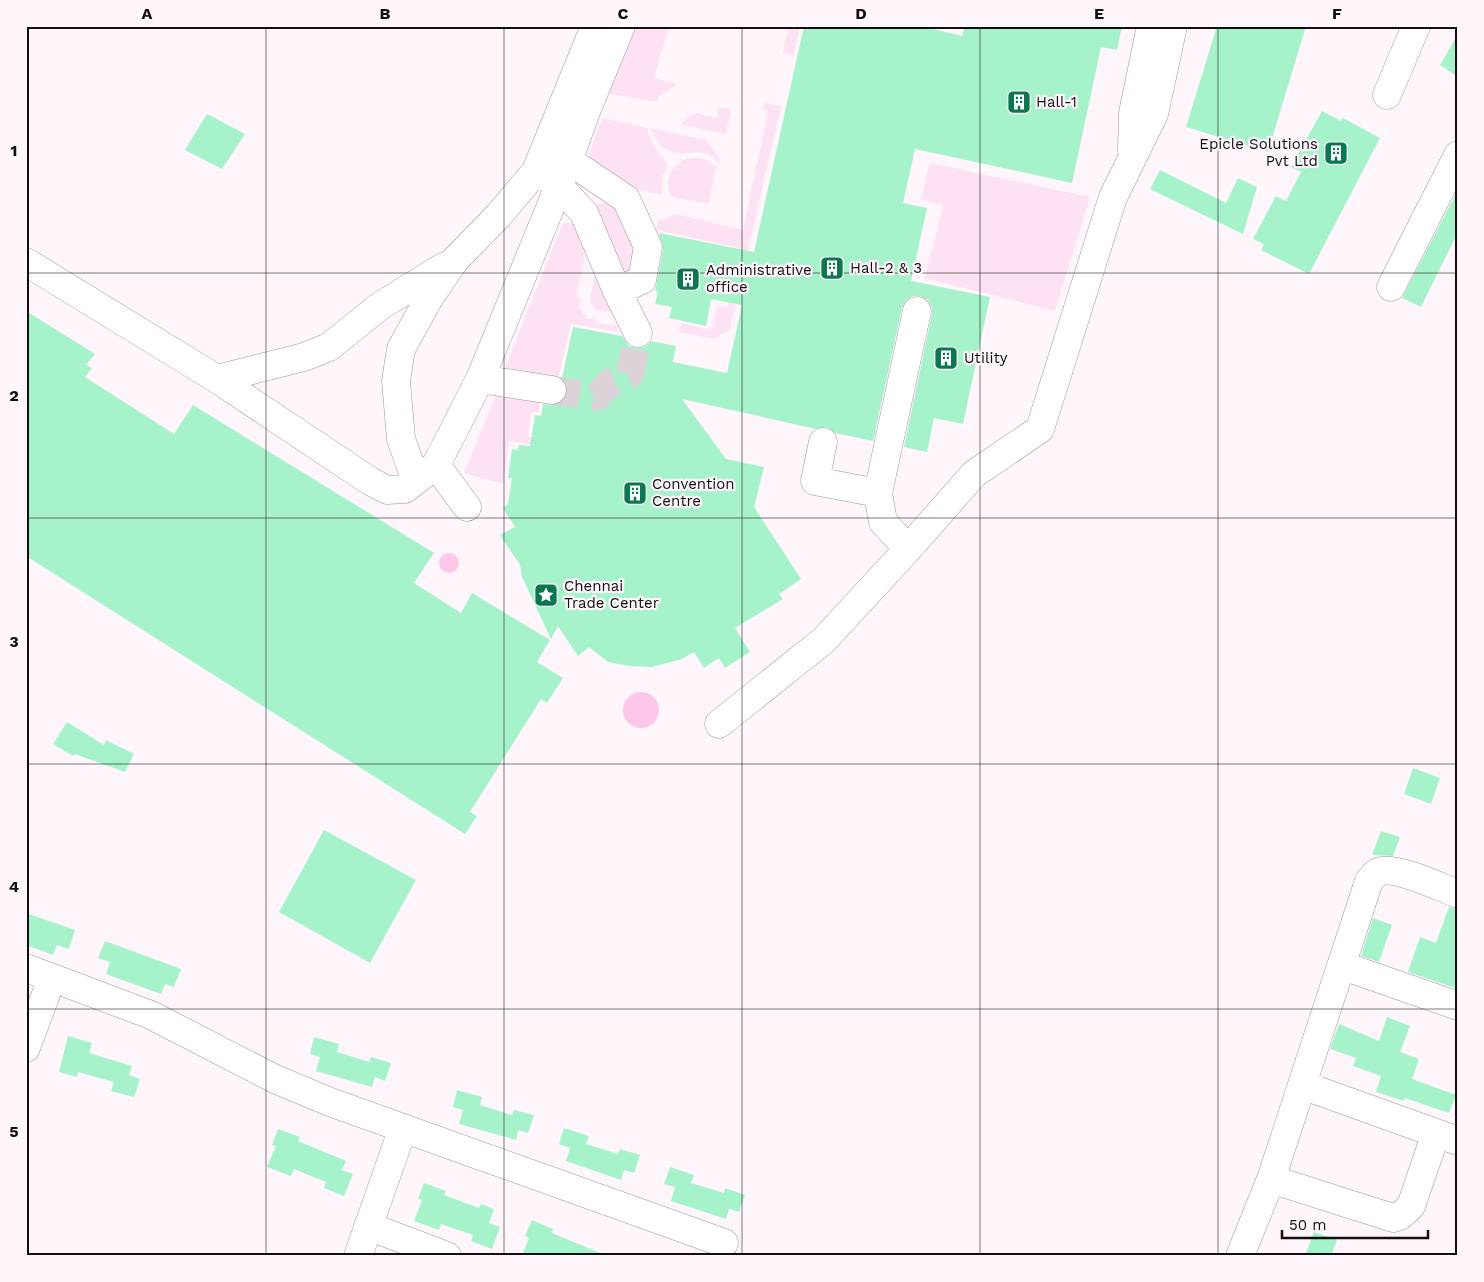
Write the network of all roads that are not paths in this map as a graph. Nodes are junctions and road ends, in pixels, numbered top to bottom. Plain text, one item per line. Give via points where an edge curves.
1 (595, 26) edge
2 (621, 26) edge
3 (1151, 26) edge
4 (1172, 26) edge
5 (1416, 26) edge
6 (1387, 95) dead end
7 (1458, 155) edge
8 (568, 160) junction
9 (1131, 161) junction
10 (536, 171) junction
11 (559, 186) junction
12 (455, 260) junction
13 (26, 262) edge
14 (1391, 287) dead end
15 (617, 291) junction
16 (917, 311) dead end
17 (638, 334) tunnel mouth
18 (217, 379) junction
19 (480, 379) junction
20 (552, 390) tunnel mouth
21 (823, 442) dead end
22 (428, 470) junction
23 (878, 493) junction
24 (466, 507) dead end
25 (908, 549) junction
26 (719, 724) dead end
27 (1458, 894) edge
28 (1343, 966) junction
29 (26, 968) edge
30 (52, 978) junction
31 (1458, 1006) edge
32 (26, 1048) edge
33 (1302, 1085) junction
34 (403, 1128) junction
35 (1447, 1137) edge
36 (1271, 1179) junction
37 (368, 1226) junction
38 (724, 1243) dead end
39 (358, 1256) edge
40 (447, 1256) edge
41 (1240, 1256) edge

1 - 10 street
2 - 8 street
3 - 9 street via 1133,113
4 - 9 street via 1154,114
5 - 6 street
7 - 14 street
8 - 11 street
8 - 15 street via 626,199 648,247 642,280
9 - 25 street via 1113,197 1040,429 974,474
10 - 11 street
10 - 12 street
11 - 15 street via 584,213
11 - 19 street
12 - 18 street via 380,306 329,347 304,357
12 - 22 street via 429,298 401,349 396,381 402,439 412,470
13 - 18 street
15 - 17 street
16 - 23 street
18 - 22 street via 387,490 405,489
19 - 20 street
19 - 22 street
21 - 23 street via 816,481
22 - 24 street
23 - 25 street via 883,522
25 - 26 street via 824,640
27 - 28 street via 1398,872 1376,873 1369,880
28 - 31 street
28 - 33 street
29 - 30 street
30 - 32 street
30 - 34 street via 165,1021 298,1089
33 - 35 street
33 - 36 street
34 - 37 street
34 - 38 street
35 - 36 street via 1411,1206 1393,1218
36 - 41 street
37 - 39 street
37 - 40 street

